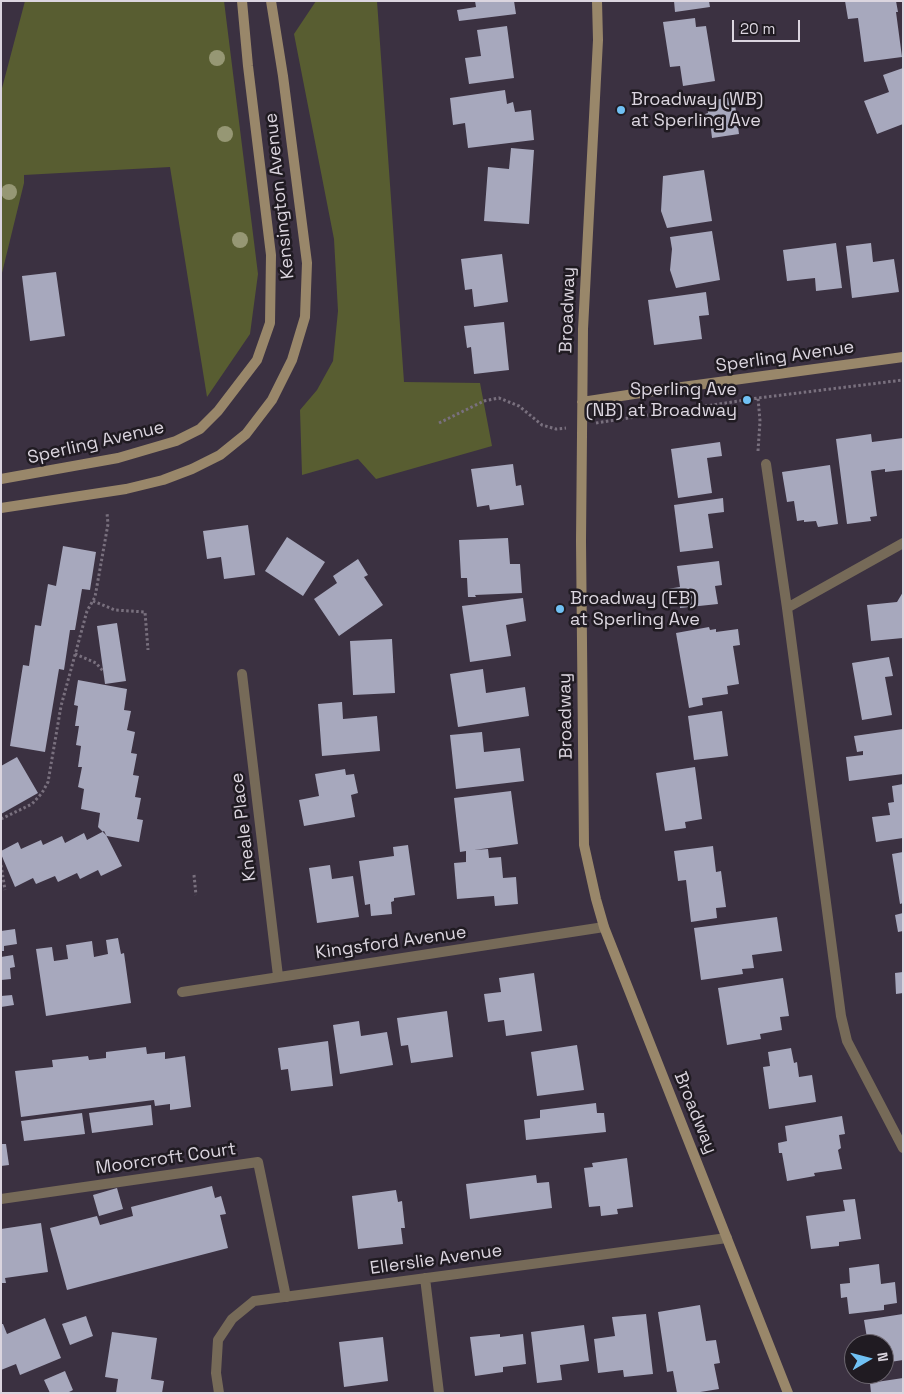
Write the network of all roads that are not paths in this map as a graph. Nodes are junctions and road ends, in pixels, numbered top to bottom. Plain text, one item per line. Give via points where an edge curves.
1 (242, 1) edge
2 (270, 1) edge
3 (597, 1) edge
4 (903, 357) edge
5 (582, 402) junction
6 (218, 411) joint
7 (766, 464) road end
8 (1, 479) edge
9 (1, 508) edge
10 (903, 543) edge
11 (787, 608) junction
12 (242, 674) dead end
13 (604, 927) junction
14 (278, 976) junction
15 (182, 992) dead end
16 (903, 1148) edge
17 (1, 1199) edge
18 (727, 1238) junction
19 (425, 1278) junction
20 (286, 1297) junction
21 (219, 1393) edge
22 (439, 1393) edge
23 (788, 1393) edge

1 - 6 street, Kensington Avenue via 271,255 270,323 257,360
2 - 9 street, Kensington Avenue via 307,263 305,317 292,360 272,400 246,434 220,455 192,469 126,489
3 - 5 street, Broadway
4 - 5 street, Sperling Avenue
5 - 13 street, Broadway via 584,845
6 - 8 street, Sperling Avenue via 200,429 149,450
7 - 11 street
10 - 11 street
11 - 16 street via 847,1041
12 - 14 street, Kneale Place
13 - 14 street, Kingsford Avenue
13 - 18 street, Broadway
14 - 15 street, Kingsford Avenue
17 - 20 street, Moorcroft Court via 258,1162
18 - 19 street, Ellerslie Avenue
18 - 23 street, Broadway
19 - 20 street, Ellerslie Avenue
19 - 22 street
20 - 21 street, Ellerslie Avenue via 254,1301 232,1319 218,1340 216,1373

